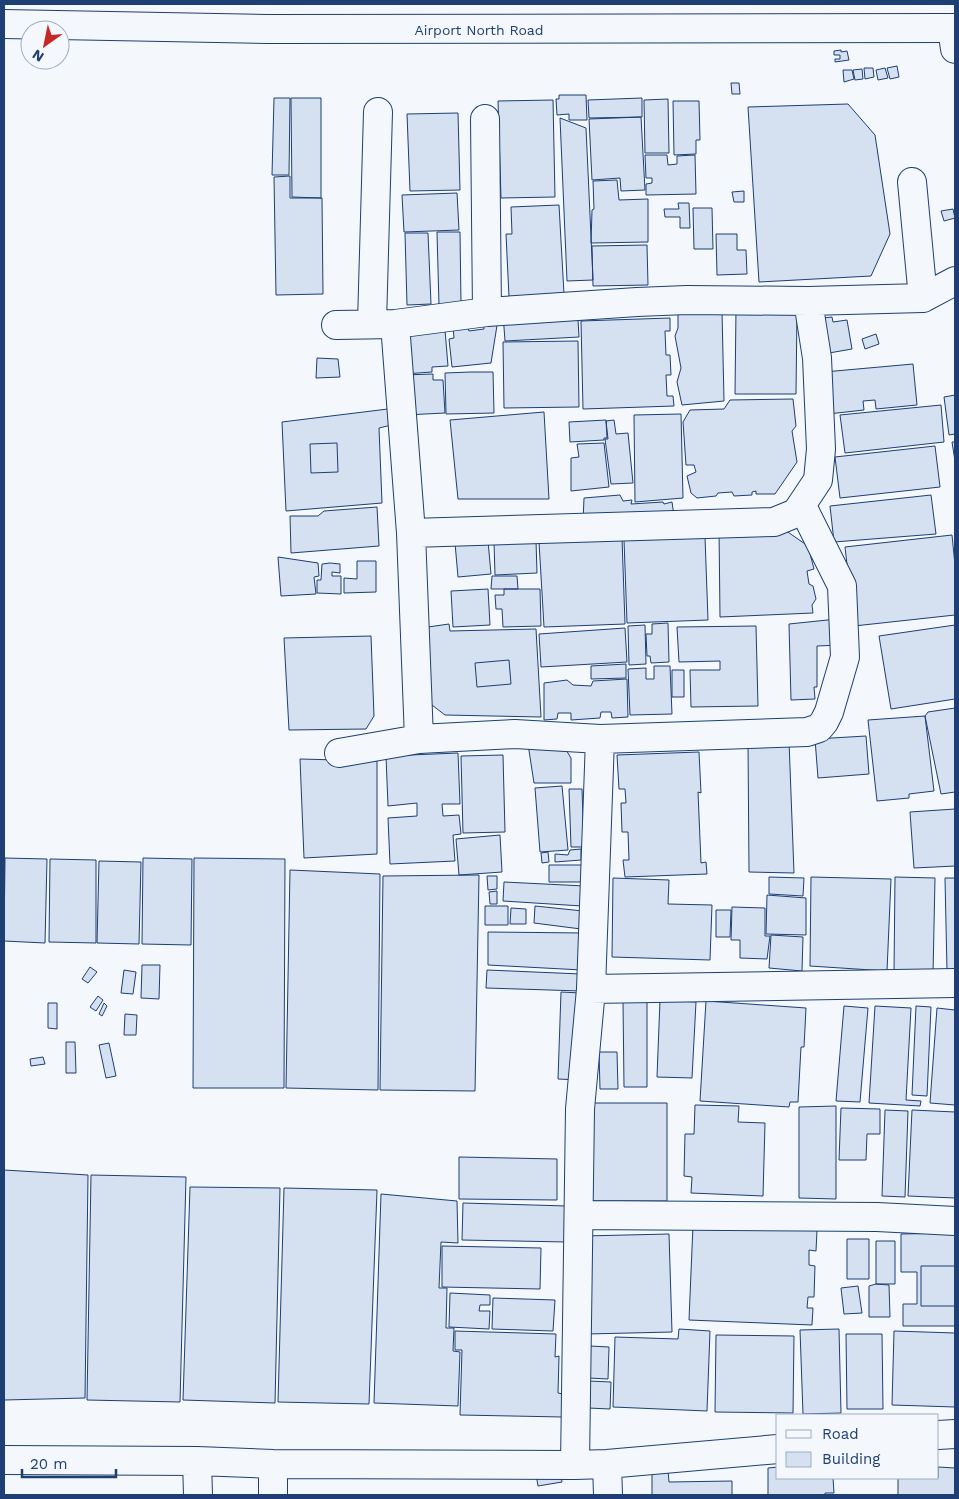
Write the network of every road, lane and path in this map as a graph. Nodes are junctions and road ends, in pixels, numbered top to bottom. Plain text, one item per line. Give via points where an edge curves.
1 (4, 24) edge
2 (954, 35) edge
3 (378, 112) dead end
4 (485, 119) dead end
5 (912, 182) dead end
6 (955, 281) edge
7 (923, 298) junction
8 (808, 301) junction
9 (487, 312) junction
10 (384, 324) junction
11 (336, 325) dead end
12 (802, 506) junction
13 (411, 533) junction
14 (419, 738) junction
15 (600, 739) junction
16 (339, 753) dead end
17 (955, 982) edge
18 (591, 989) junction
19 (580, 1215) junction
20 (955, 1221) edge
21 (955, 1434) edge
22 (939, 1436) edge
23 (776, 1449) edge
24 (4, 1460) edge
25 (197, 1461) junction
26 (272, 1464) junction
27 (607, 1464) junction
28 (575, 1465) junction
29 (198, 1495) edge
30 (273, 1495) edge
31 (608, 1495) edge

1 - 2 street, Airport North Road
3 - 10 street
4 - 9 street
5 - 7 street
6 - 7 street
7 - 8 street
8 - 9 street via 679,301
8 - 12 street via 817,358 821,449 818,480
9 - 10 street
10 - 11 street
10 - 13 street
12 - 13 street via 796,513 774,522
12 - 15 street via 842,586 845,657 834,700 819,728 807,732
13 - 14 street
14 - 15 street via 515,734
14 - 16 street
15 - 18 street
17 - 18 street
18 - 19 street via 580,1109
19 - 20 street via 877,1216
19 - 28 street
21 - 22 street
23 - 27 street
24 - 25 street
25 - 26 street
25 - 29 street
26 - 28 street
26 - 30 street
27 - 28 street
27 - 31 street

